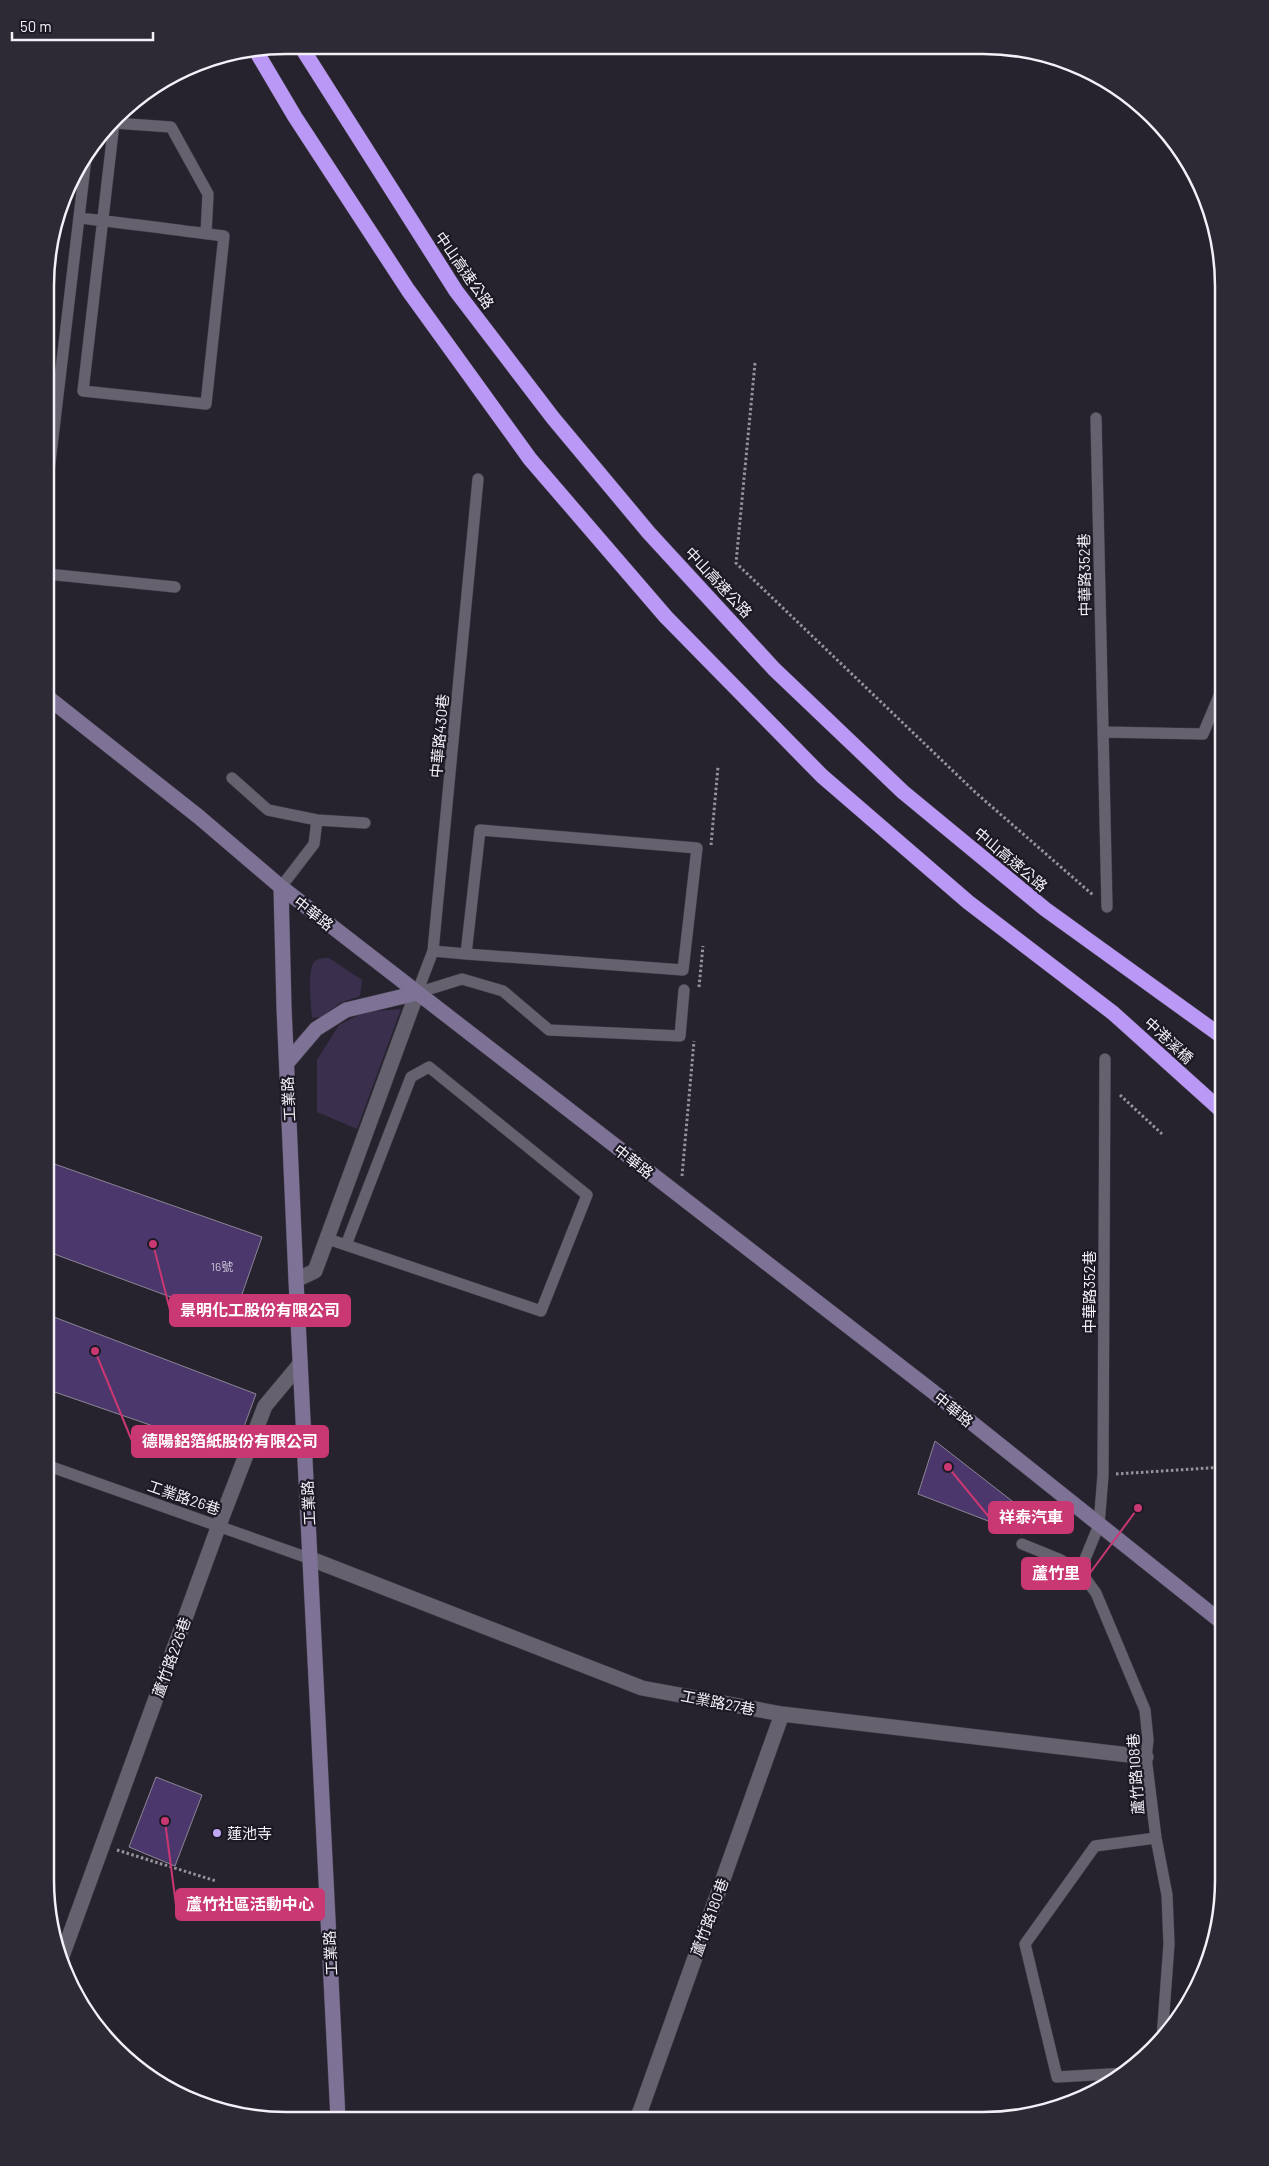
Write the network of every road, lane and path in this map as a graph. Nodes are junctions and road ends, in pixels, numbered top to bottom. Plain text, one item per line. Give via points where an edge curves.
1 (306, 54) edge
2 (259, 56) edge
3 (120, 124) edge
4 (113, 131) edge
5 (84, 171) edge
6 (79, 218) junction
7 (103, 221) junction
8 (206, 234) junction
9 (755, 363) dead end
10 (1096, 418) dead end
11 (54, 429) edge
12 (478, 479) dead end
13 (54, 575) edge
14 (175, 587) dead end
15 (54, 702) edge
16 (1215, 706) edge
17 (1103, 732) junction
18 (718, 767) dead end
19 (232, 778) dead end
20 (317, 820) junction
21 (365, 823) dead end
22 (711, 855) dead end
23 (281, 887) junction
24 (1107, 907) joint
25 (703, 943) dead end
26 (433, 951) junction
27 (466, 954) junction
28 (684, 990) dead end
29 (699, 992) dead end
30 (417, 993) junction
31 (1215, 1032) edge
32 (694, 1041) dead end
33 (1104, 1059) dead end
34 (286, 1063) junction
35 (1104, 1092) junction
36 (1215, 1105) edge
37 (1162, 1134) dead end
38 (681, 1197) junction
39 (327, 1238) junction
40 (346, 1245) junction
41 (296, 1280) junction
42 (300, 1364) junction
43 (54, 1468) edge
44 (1215, 1468) edge
45 (1103, 1475) junction
46 (219, 1525) junction
47 (1100, 1525) junction
48 (1022, 1544) dead end
49 (311, 1559) junction
50 (1080, 1571) junction
51 (1215, 1617) edge
52 (782, 1714) junction
53 (1146, 1757) junction
54 (1156, 1838) junction
55 (102, 1846) junction
56 (216, 1881) dead end
57 (65, 1950) edge
58 (1163, 2026) edge
59 (1110, 2074) edge
60 (338, 2112) edge
61 (640, 2112) edge

1 - 31 highway, 中山高速公路, bridge via 456,291 553,418 631,511 774,669 903,792 1045,909
2 - 36 highway, 中港溪橋, bridge via 408,290 530,459 666,616 822,776 968,902 1113,1013
3 - 8 lane via 171,128 208,194
4 - 7 lane
5 - 6 lane
6 - 7 lane
6 - 11 lane
7 - 8 lane
7 - 8 lane via 83,391 206,404 224,236
9 - 24 path via 736,563 975,792
10 - 17 lane, 中華路352巷
12 - 26 lane, 中華路430巷
13 - 14 lane
15 - 23 street, 中華路 via 199,817
16 - 17 lane via 1204,734
17 - 24 lane, 中華路352巷
18 - 22 path
19 - 20 lane via 268,810
20 - 21 lane
20 - 23 lane via 314,844
23 - 30 street, 中華路
23 - 34 street, 工業路
25 - 29 path
26 - 27 lane
26 - 30 lane, 中華路430巷
27 - 27 lane via 683,970 697,848 480,830
28 - 30 lane via 680,1036 549,1030 503,991 462,979
30 - 34 street via 346,1010 316,1029
30 - 38 street, 中華路
30 - 39 street
32 - 38 path
33 - 35 lane, 中華路352巷
34 - 41 street, 工業路
35 - 37 path via 1121,1095
35 - 45 lane, 中華路352巷
38 - 47 street, 中華路
39 - 40 lane
39 - 41 street via 315,1271
40 - 40 lane via 541,1311 586,1195 429,1067 411,1077
41 - 42 street, 工業路
42 - 46 street, 蘆竹路226巷 via 265,1406
42 - 49 street, 工業路
43 - 46 lane, 工業路26巷
44 - 45 path
45 - 47 lane, 中華路352巷
46 - 49 lane, 工業路26巷
46 - 55 street, 蘆竹路226巷
47 - 50 lane
47 - 51 street, 中華路
48 - 50 lane
49 - 52 street, 工業路27巷 via 642,1688
49 - 60 street, 工業路
50 - 53 lane, 蘆竹路108巷 via 1096,1593 1145,1710
52 - 53 street, 工業路27巷
52 - 61 street, 蘆竹路180巷
53 - 54 lane, 蘆竹路108巷
54 - 58 lane, 蘆竹路108巷 via 1167,1895 1169,1944
54 - 59 lane via 1095,1846 1025,1944 1057,2077
55 - 56 path
55 - 57 street, 蘆竹路226巷

